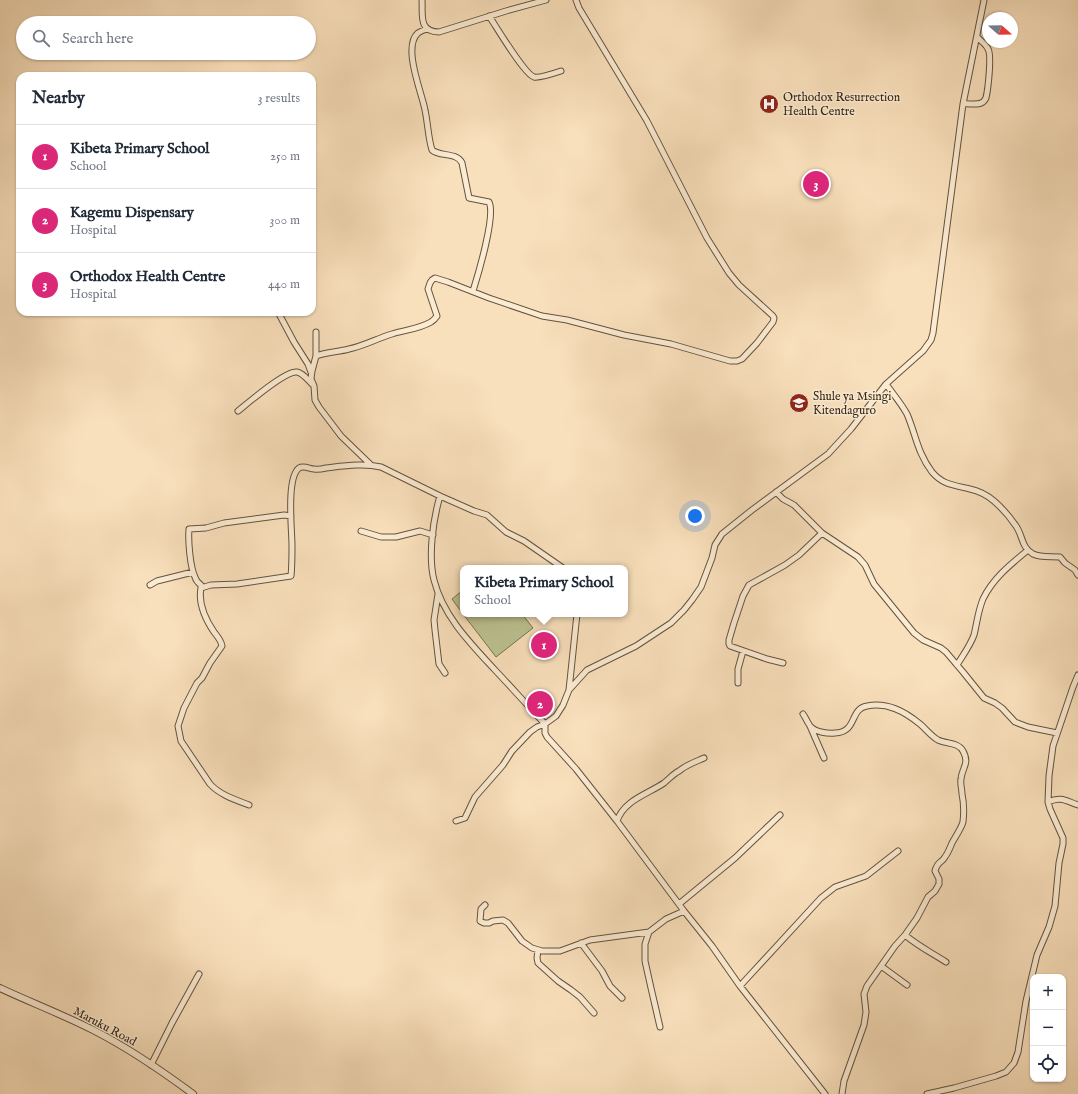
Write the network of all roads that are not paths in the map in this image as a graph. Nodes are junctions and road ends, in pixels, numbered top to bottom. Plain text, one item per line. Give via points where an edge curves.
1 (422, 0) edge
2 (546, 0) edge
3 (576, 0) edge
4 (984, 0) edge
5 (489, 16) junction
6 (427, 29) junction
7 (977, 37) junction
8 (561, 71) dead end
9 (963, 104) junction
10 (473, 291) junction
11 (280, 316) edge
12 (316, 332) dead end
13 (316, 356) junction
14 (311, 373) junction
15 (886, 384) junction
16 (314, 386) junction
17 (238, 411) dead end
18 (371, 465) junction
19 (776, 492) junction
20 (440, 496) junction
21 (291, 516) junction
22 (361, 531) dead end
23 (822, 533) junction
24 (433, 535) junction
25 (1028, 550) junction
26 (559, 565) edge
27 (193, 572) junction
28 (1078, 575) edge
29 (150, 585) dead end
30 (201, 588) junction
31 (438, 594) junction
32 (577, 617) edge
33 (743, 651) junction
34 (783, 663) dead end
35 (957, 665) junction
36 (445, 673) dead end
37 (1078, 675) edge
38 (738, 683) dead end
39 (569, 690) junction
40 (803, 714) dead end
41 (545, 724) junction
42 (810, 725) junction
43 (1057, 733) junction
44 (704, 758) dead end
45 (824, 758) dead end
46 (1048, 802) junction
47 (249, 805) dead end
48 (1078, 805) edge
49 (780, 815) dead end
50 (456, 821) dead end
51 (617, 821) junction
52 (898, 851) dead end
53 (679, 904) junction
54 (485, 905) dead end
55 (684, 911) junction
56 (648, 932) junction
57 (905, 935) junction
58 (581, 943) junction
59 (538, 950) junction
60 (946, 962) dead end
61 (881, 966) junction
62 (199, 974) dead end
63 (907, 985) dead end
64 (740, 986) junction
65 (0, 988) edge
66 (622, 998) dead end
67 (594, 1013) dead end
68 (660, 1027) dead end
69 (151, 1065) junction
70 (193, 1094) edge
71 (825, 1094) edge
72 (842, 1094) edge
73 (927, 1094) edge

1 - 6 street via 423,21
2 - 5 street
3 - 10 street via 729,273 774,319 742,359 733,361 671,344 542,316
4 - 7 street
5 - 6 street via 438,32
5 - 8 street via 522,66 531,75 536,77
6 - 10 street via 418,33 411,54 426,111 432,150 460,159 469,198 489,202 490,206 485,247
7 - 9 street
7 - 9 street via 990,53 986,98 980,104
9 - 15 street via 933,333 923,351
10 - 13 street via 434,279 428,289 437,316 431,322 355,348
11 - 14 street
12 - 13 street
13 - 14 street
14 - 16 street
15 - 19 street via 833,449
15 - 25 street via 903,407 924,461 936,477 991,499 1016,526 1023,545
16 - 17 street via 300,372 291,373
16 - 18 street via 315,400 319,407 341,436
18 - 20 street via 381,467
18 - 21 street via 315,470 300,468 293,482
19 - 23 street via 794,505
19 - 39 street via 722,534 715,545 701,587 689,605 671,623 636,646 587,670
20 - 24 street
20 - 26 street via 487,515 506,532
21 - 27 street via 189,529
21 - 30 street via 291,576
22 - 24 street via 380,537 396,537 420,531
23 - 33 street via 799,555 748,586 729,642 730,646
23 - 35 street via 858,557 874,584 914,633 946,652
24 - 31 street via 431,562
25 - 28 street via 1033,554 1060,557
25 - 35 street via 996,578 986,594 972,639
27 - 29 street
27 - 30 street
30 - 47 street via 204,611 222,646 184,708 178,723 179,735 187,751 214,788
31 - 36 street via 434,630 440,664
31 - 41 street via 463,634
32 - 39 street
33 - 34 street
33 - 38 street via 738,669
35 - 43 street via 984,698 1002,708 1014,721 1028,727
37 - 43 street
39 - 41 street via 556,716
40 - 42 street
41 - 50 street via 522,739 475,797 465,818
41 - 51 street via 547,737
42 - 45 street
42 - 57 street via 823,732 841,732 848,729 861,707 889,706 910,717 937,739 955,744 963,751 966,763 960,784 964,805 962,825 945,858 937,864 935,871 939,884
43 - 46 street via 1050,763
44 - 51 street via 680,769 666,782 632,802 623,809
46 - 48 street via 1060,799
46 - 73 street via 1063,835 1063,844 1054,910 1036,955 1014,1063 1006,1072 996,1076
49 - 53 street via 735,858
51 - 53 street
52 - 64 street via 866,876 835,887 821,898
53 - 55 street
54 - 59 street via 481,909 480,921 489,923 503,920 522,941
55 - 56 street via 666,919
55 - 64 street
56 - 58 street
56 - 68 street via 645,961
57 - 60 street
57 - 61 street
58 - 59 street via 560,951
58 - 66 street via 610,986
59 - 67 street via 538,963 580,997
61 - 63 street
61 - 72 street via 865,990 864,1025 844,1081
62 - 69 street
64 - 71 street
65 - 69 street, Maruku Road via 94,1030
69 - 70 street, Maruku Road

